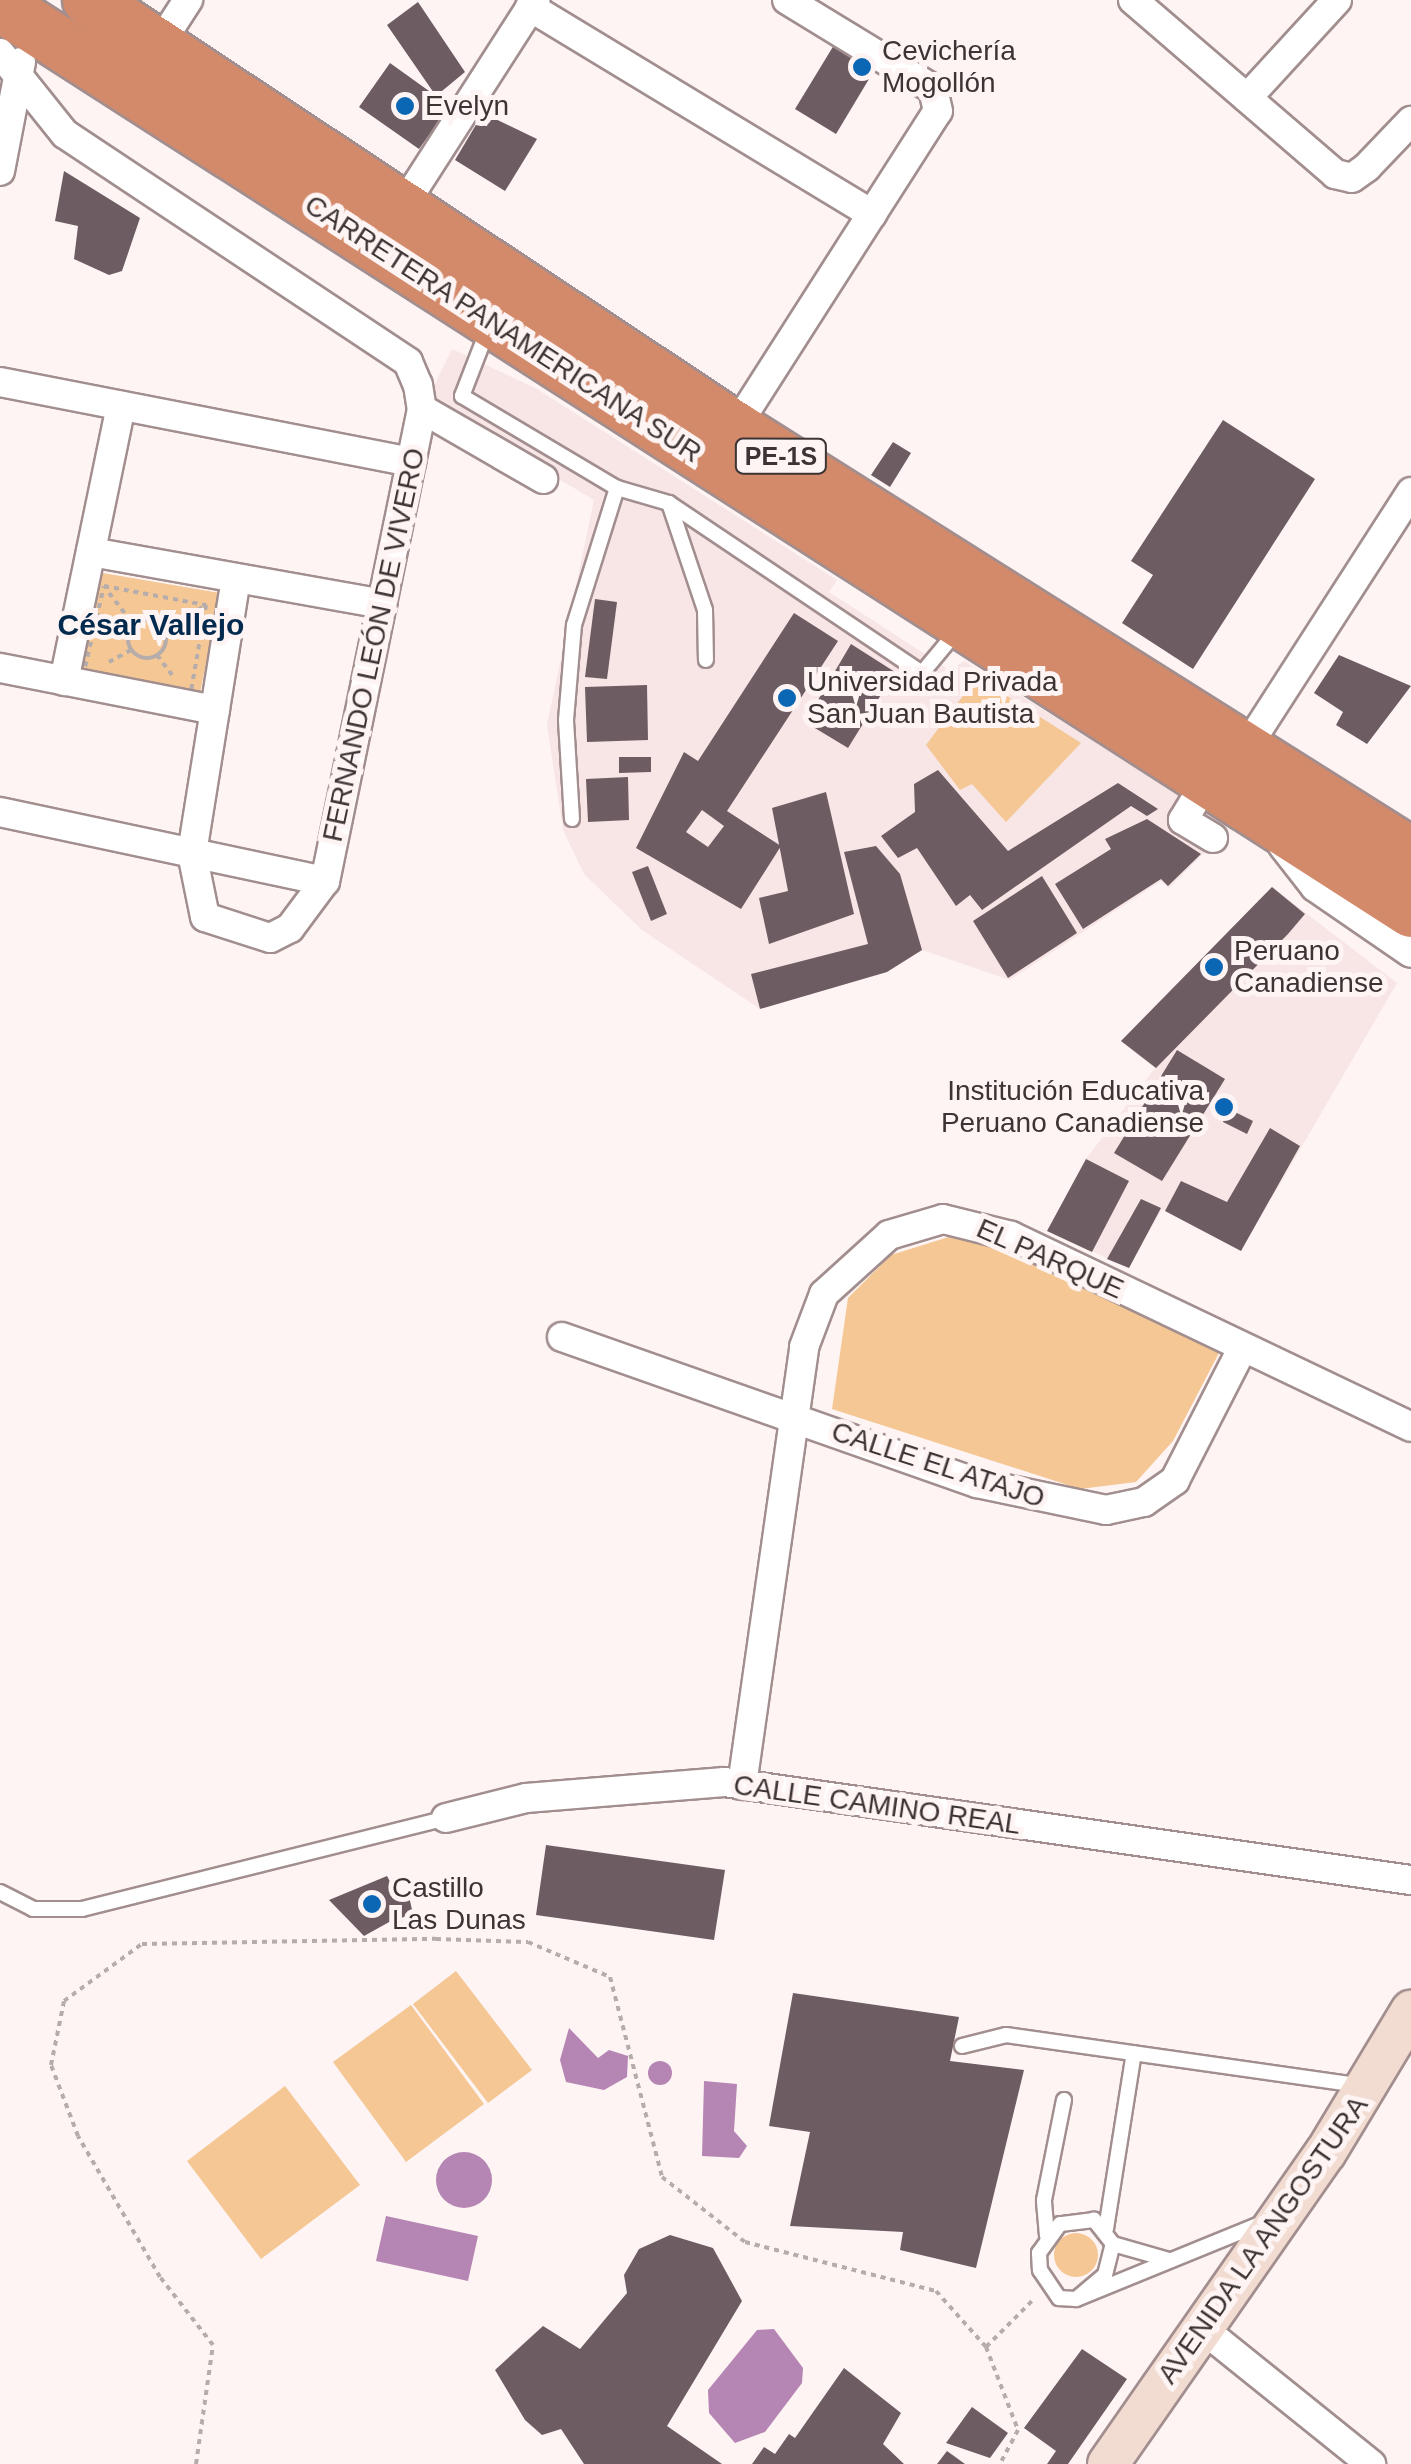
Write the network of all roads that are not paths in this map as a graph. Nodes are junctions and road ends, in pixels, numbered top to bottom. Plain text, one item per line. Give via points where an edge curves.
1 (89, 0) edge
2 (188, 0) edge
3 (787, 0) edge
4 (1134, 0) edge
5 (533, 4) edge
6 (1326, 4) edge
7 (14, 38) edge
8 (159, 45) junction
9 (1247, 98) junction
10 (1411, 120) edge
11 (0, 171) edge
12 (403, 206) junction
13 (872, 214) junction
14 (490, 322) junction
15 (0, 382) edge
16 (122, 406) junction
17 (422, 409) junction
18 (735, 428) junction
19 (412, 462) junction
20 (543, 479) dead end
21 (617, 488) junction
22 (1411, 492) edge
23 (669, 502) junction
24 (91, 552) junction
25 (236, 579) junction
26 (382, 604) junction
27 (963, 622) junction
28 (706, 660) dead end
29 (0, 668) edge
30 (64, 681) junction
31 (215, 710) junction
32 (1228, 786) junction
33 (0, 812) edge
34 (572, 819) dead end
35 (192, 853) junction
36 (1411, 854) edge
37 (325, 880) junction
38 (1411, 911) edge
39 (1411, 953) edge
40 (562, 1337) dead end
41 (1242, 1351) junction
42 (798, 1418) junction
43 (1411, 1428) edge
44 (742, 1785) junction
45 (446, 1818) joint
46 (1411, 1880) edge
47 (0, 1892) edge
48 (1411, 2011) edge
49 (962, 2046) dead end
50 (1134, 2053) junction
51 (1368, 2087) junction
52 (1064, 2100) dead end
53 (1282, 2213) junction
54 (1106, 2229) junction
55 (1047, 2236) junction
56 (1113, 2244) junction
57 (1175, 2259) junction
58 (1076, 2300) junction
59 (1203, 2329) junction
60 (1108, 2464) edge
61 (1372, 2464) edge

1 - 8 highway, CARRETERA PANAMERICANA SUR / PE-1S
2 - 8 street
3 - 13 street via 939,100
4 - 9 street
5 - 12 street
5 - 13 street
6 - 9 street
7 - 11 street
7 - 14 highway, CARRETERA PANAMERICANA SUR / PE-1S
7 - 17 street via 65,134 408,362
8 - 12 highway, CARRETERA PANAMERICANA SUR / PE-1S
9 - 10 street via 1352,178
12 - 18 highway, CARRETERA PANAMERICANA SUR / PE-1S
13 - 18 street
14 - 21 lane via 462,396
14 - 27 highway, CARRETERA PANAMERICANA SUR / PE-1S
15 - 16 street
16 - 19 street
16 - 24 street
17 - 19 street, FERNANDO LEÓN DE VIVERO
17 - 20 street
18 - 32 highway, CARRETERA PANAMERICANA SUR / PE-1S
19 - 26 street, FERNANDO LEÓN DE VIVERO
21 - 23 lane
21 - 34 lane via 574,626 566,720
22 - 32 street
23 - 27 lane via 922,673
23 - 28 lane via 705,610
24 - 25 street
24 - 30 street
25 - 26 street
25 - 31 street
26 - 37 street, FERNANDO LEÓN DE VIVERO
27 - 32 highway, CARRETERA PANAMERICANA SUR / PE-1S
29 - 30 street
30 - 31 street
31 - 35 street
32 - 36 highway, CARRETERA PANAMERICANA SUR / PE-1S
32 - 38 highway, CARRETERA PANAMERICANA SUR / PE-1S
32 - 39 street via 1316,887
33 - 35 street
35 - 37 street
35 - 37 street via 205,917 270,938 290,928
40 - 42 street, CALLE EL ATAJO
41 - 42 street, CALLE EL ATAJO via 1175,1480 1124,1507 1031,1498
41 - 42 street, EL PARQUE via 1011,1236 943,1220 889,1235 824,1294 804,1347
41 - 43 street, EL PARQUE
42 - 44 street, EL PARQUE
44 - 45 street, CALLE CAMINO REAL via 526,1798
44 - 46 street, CALLE CAMINO REAL
45 - 47 lane, CALLE CAMINO REAL via 82,1910 33,1908
48 - 51 street, AVENIDA LA ANGOSTURA
49 - 50 lane via 1006,2036
50 - 51 lane
50 - 54 lane
51 - 53 street, AVENIDA LA ANGOSTURA
52 - 55 lane via 1044,2200
53 - 57 lane
53 - 59 street, AVENIDA LA ANGOSTURA
54 - 55 lane via 1076,2219
54 - 56 lane
55 - 58 lane via 1039,2253 1047,2286
56 - 57 lane
56 - 58 lane via 1105,2275
57 - 58 lane
59 - 60 street, AVENIDA LA ANGOSTURA
59 - 61 street

